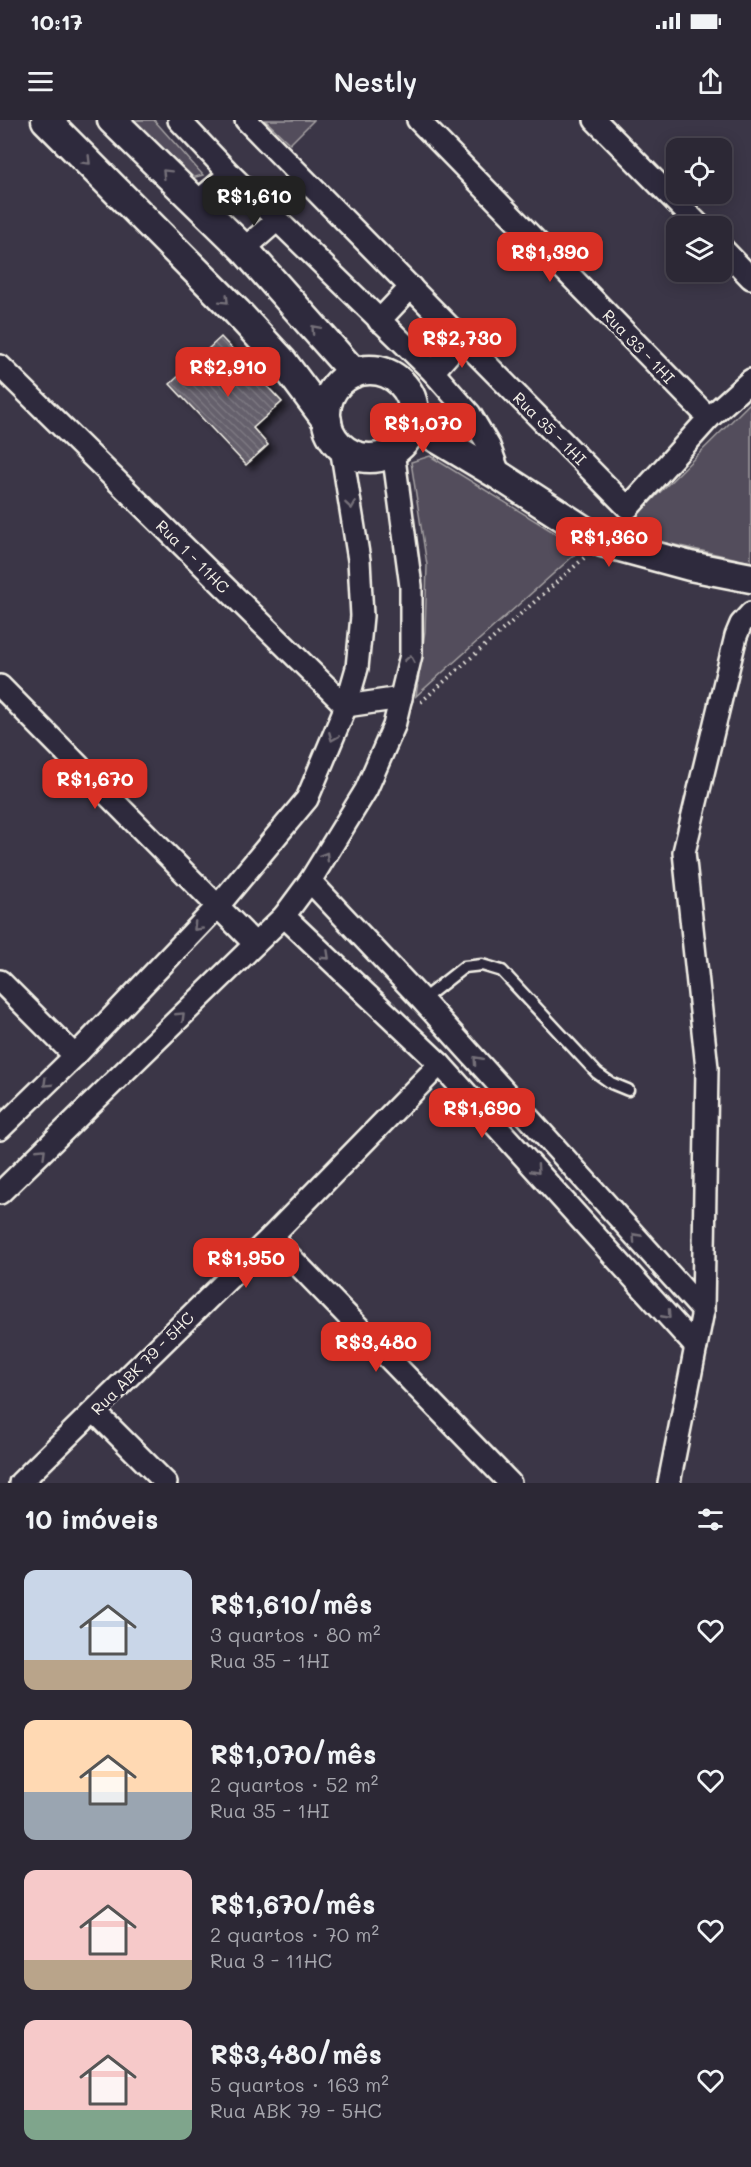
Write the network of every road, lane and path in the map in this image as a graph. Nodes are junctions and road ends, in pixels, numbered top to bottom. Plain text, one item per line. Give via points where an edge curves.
1 (46, 120) edge
2 (112, 120) edge
3 (179, 120) edge
4 (246, 120) edge
5 (418, 120) edge
6 (595, 120) edge
7 (230, 174) junction
8 (195, 203) junction
9 (690, 216) edge
10 (277, 220) junction
11 (244, 249) junction
12 (732, 258) edge
13 (751, 278) edge
14 (411, 287) junction
15 (379, 321) junction
16 (462, 339) junction
17 (0, 366) edge
18 (433, 372) junction
19 (354, 373) junction
20 (751, 380) edge
21 (709, 418) junction
22 (327, 421) junction
23 (412, 424) junction
24 (341, 447) junction
25 (393, 451) junction
26 (500, 476) junction
27 (602, 542) junction
28 (751, 578) edge
29 (751, 613) edge
30 (0, 686) edge
31 (401, 698) junction
32 (346, 706) junction
33 (394, 726) junction
34 (310, 881) junction
35 (218, 906) junction
36 (284, 916) junction
37 (255, 944) junction
38 (0, 981) edge
39 (422, 1000) junction
40 (75, 1056) junction
41 (440, 1064) junction
42 (628, 1090) dead end
43 (0, 1129) edge
44 (2, 1189) edge
45 (271, 1237) junction
46 (703, 1311) junction
47 (696, 1347) junction
48 (94, 1411) junction
49 (20, 1483) edge
50 (166, 1483) edge
51 (510, 1483) edge
52 (669, 1483) edge

1 -> 22 street via 237,312 283,362
8 -> 2 street
3 - 7 street
4 - 14 street, Rua 35 - 1HI
5 - 21 street, Rua 33 - 1HI
6 - 9 street
7 - 8 street
7 - 10 street
8 - 11 street
10 - 11 street
10 - 15 street
19 -> 11 street
12 - 13 street
14 - 15 street
14 - 16 street, Rua 35 - 1HI
15 - 18 street
16 - 18 street
16 - 21 street, Rua 35 - 1HI via 628,508
17 - 32 street, Rua 1 - 11HC
18 - 26 street via 470,414 489,446
19 - 22 street via 335,387 326,409
19 - 23 street via 378,371 399,381 412,401
20 - 21 street, Rua 35 - 1HI
22 - 24 street
23 - 25 street via 405,440
23 - 26 street
24 - 25 street via 366,457
24 -> 32 street via 359,560 362,616 357,668
31 -> 25 street via 411,655 411,586
26 - 27 street
27 - 28 street
27 - 33 path
29 - 46 street via 736,636 684,852 707,1068
30 - 35 street
31 - 32 street
31 - 33 street
32 -> 35 street via 308,799
34 -> 33 street via 366,790
34 - 36 street
34 - 39 street
35 - 37 street
35 -> 40 street
36 - 37 street
36 -> 41 street
44 -> 37 street
38 - 40 street
39 - 42 lane via 464,967 482,965 502,971 597,1073
46 -> 39 street
40 -> 43 street
41 - 45 street, Rua ABK 79 - 5HC
41 -> 47 street
45 - 48 street, Rua ABK 79 - 5HC
45 - 51 street
46 - 47 street
47 - 52 street
48 - 49 street, Rua ABK 79 - 5HC
48 - 50 street

